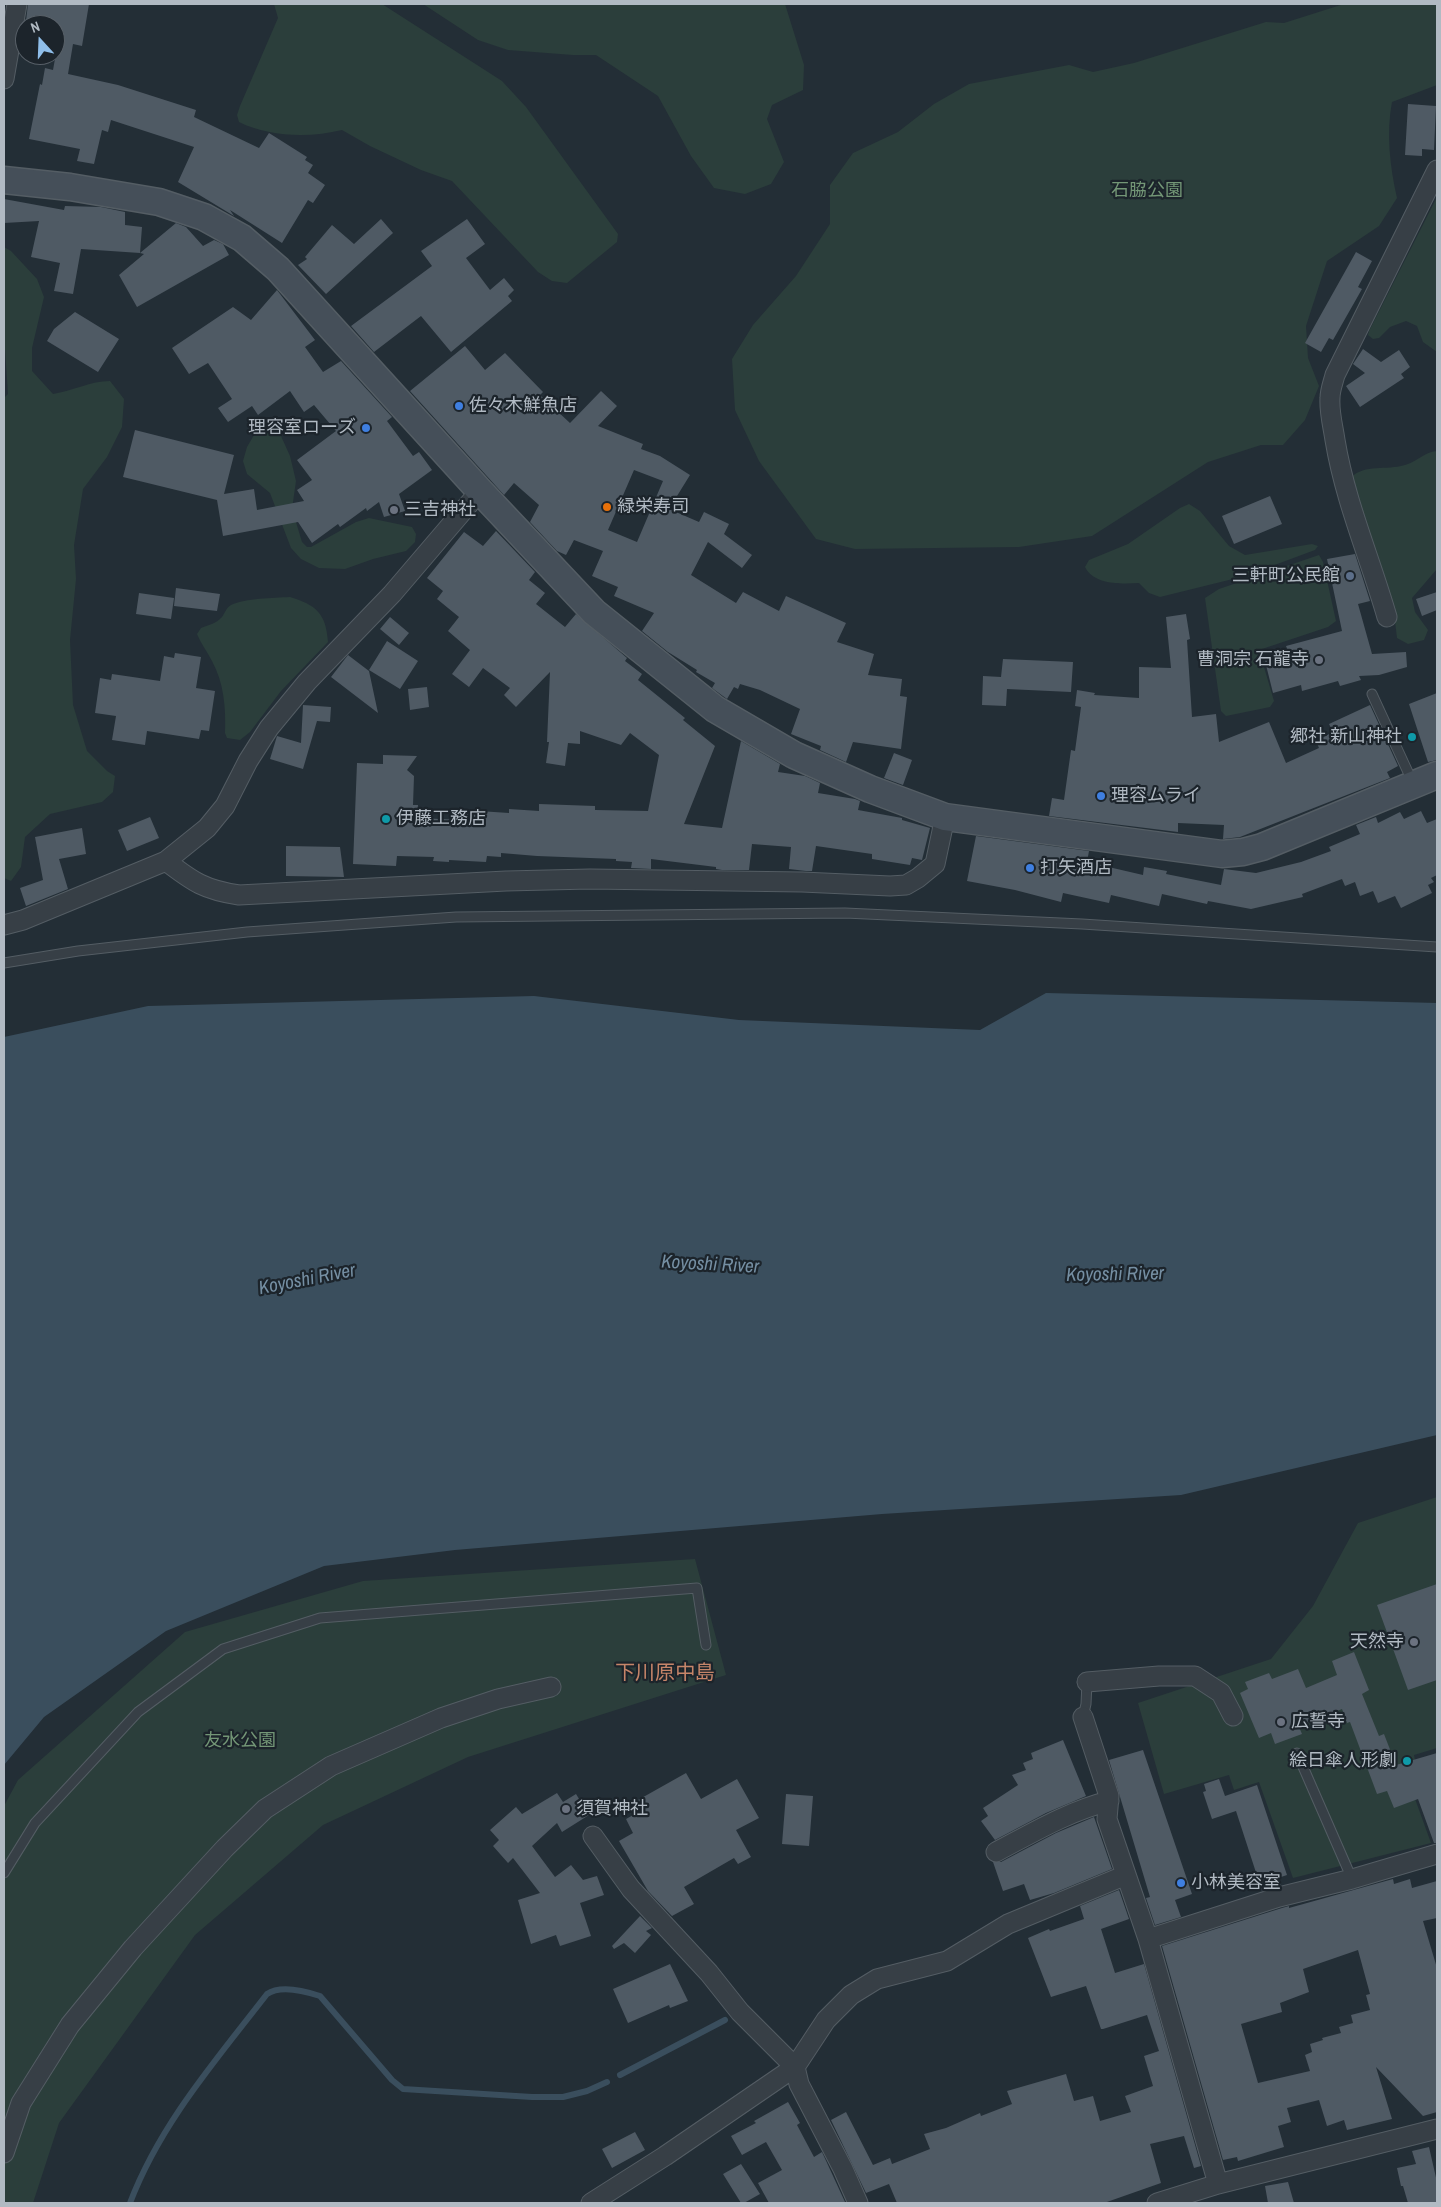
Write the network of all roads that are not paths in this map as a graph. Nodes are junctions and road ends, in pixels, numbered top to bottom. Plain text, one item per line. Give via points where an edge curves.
1 (18, 4) edge
2 (4, 79) edge
3 (1437, 170) edge
4 (4, 177) edge
5 (480, 491) junction
6 (1387, 617) dead end
7 (1372, 694) dead end
8 (1426, 780) edge
9 (945, 817) junction
10 (166, 861) junction
11 (4, 925) edge
12 (1437, 946) edge
13 (4, 963) edge
14 (706, 1645) dead end
15 (1087, 1682) joint
16 (551, 1687) dead end
17 (1233, 1716) dead end
18 (1082, 1717) joint
19 (1297, 1753) dead end
20 (1109, 1801) junction
21 (593, 1836) dead end
22 (996, 1852) dead end
23 (1437, 1854) edge
24 (4, 1874) edge
25 (1126, 1875) junction
26 (1352, 1879) junction
27 (1148, 1938) junction
28 (795, 2067) junction
29 (1437, 2129) edge
30 (4, 2153) edge
31 (1218, 2184) junction
32 (1166, 2202) edge
33 (591, 2203) edge
34 (858, 2203) edge

1 - 2 street
3 - 6 street via 1335,375 1330,396 1338,460
4 - 5 street via 159,202 204,217 242,238 278,268
5 - 9 street via 594,612 715,709 794,755 870,789
5 - 10 street via 404,581 307,682 269,728 225,806 206,828
7 - 8 lane
8 - 9 street via 1262,847 1222,854
9 - 10 street via 934,864 906,884 890,886 590,879 240,895 216,892 193,882
10 - 11 street
12 - 13 lane via 845,912 475,916 247,932 78,951
14 - 24 lane via 697,1588 320,1618 223,1648 138,1712 35,1822
15 - 17 street via 1195,1676 1220,1692
15 - 18 lane
16 - 30 street via 498,1699 441,1718 331,1766 265,1808 133,1948 75,2019 21,2103
18 - 20 street
19 - 26 lane
20 - 22 street via 1042,1827
20 - 25 street via 1107,1818
21 - 28 street via 631,1889 709,1973 740,2012
23 - 26 street
25 - 27 street
25 - 28 street via 1008,1924 947,1961 877,1979 851,1995 826,2020
26 - 27 street via 1278,1897
27 - 31 street
28 - 33 street
28 - 34 street via 799,2084
29 - 31 street
31 - 32 street

